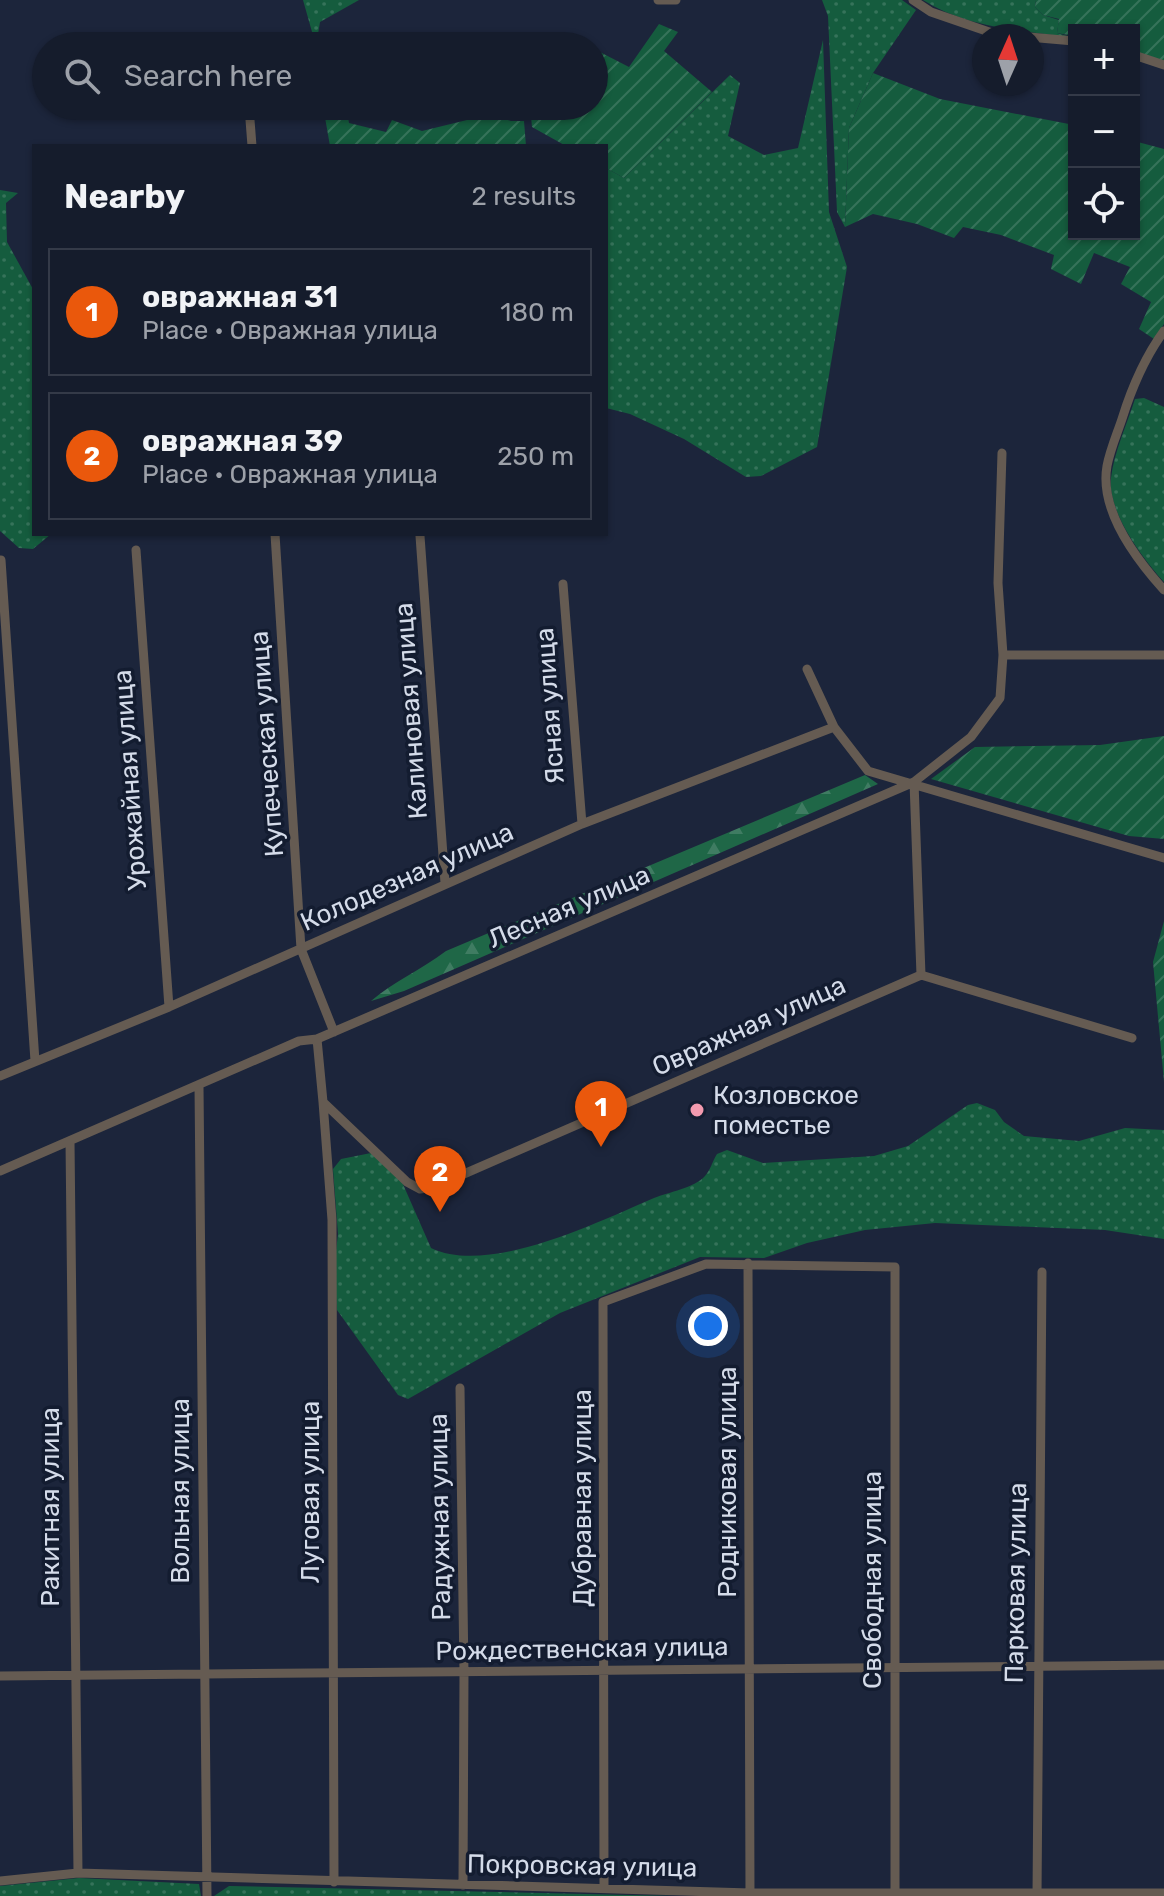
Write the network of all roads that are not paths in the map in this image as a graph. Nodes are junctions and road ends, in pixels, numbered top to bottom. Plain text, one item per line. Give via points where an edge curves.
1 (658, 0) edge
2 (676, 0) edge
3 (913, 0) edge
4 (1068, 40) edge
5 (1140, 57) edge
6 (1164, 65) edge
7 (250, 120) edge
8 (252, 144) edge
9 (1164, 331) edge
10 (1002, 453) dead end
11 (276, 536) edge
12 (420, 536) dead end
13 (136, 550) dead end
14 (1, 560) edge
15 (563, 584) dead end
16 (1164, 590) edge
17 (1003, 655) junction
18 (1164, 655) edge
19 (807, 669) dead end
20 (834, 727) junction
21 (914, 782) junction
22 (582, 824) junction
23 (1164, 858) edge
24 (445, 883) junction
25 (301, 949) junction
26 (921, 975) junction
27 (169, 1007) junction
28 (334, 1032) junction
29 (1132, 1038) dead end
30 (317, 1039) junction
31 (35, 1061) junction
32 (0, 1076) edge
33 (199, 1086) junction
34 (323, 1102) junction
35 (70, 1141) junction
36 (0, 1171) edge
37 (748, 1263) junction
38 (1042, 1272) dead end
39 (460, 1388) dead end
40 (1164, 1665) edge
41 (1036, 1666) junction
42 (893, 1668) junction
43 (751, 1670) junction
44 (606, 1671) junction
45 (331, 1672) junction
46 (464, 1673) junction
47 (203, 1674) junction
48 (73, 1675) junction
49 (0, 1676) edge
50 (78, 1873) junction
51 (207, 1879) junction
52 (0, 1881) edge
53 (334, 1882) junction
54 (463, 1885) junction
55 (604, 1886) junction
56 (750, 1893) junction
57 (895, 1893) junction
58 (1164, 1893) edge
59 (1037, 1894) edge
60 (207, 1896) edge

1 - 2 street
3 - 4 street via 931,12 995,34
5 - 6 street
7 - 8 street
9 - 16 street via 1131,388 1107,480 1115,516 1138,561
10 - 17 street, Лесная улица via 998,583
11 - 25 street, Купеческая улица
12 - 24 street, Калиновая улица
13 - 27 street, Урожайная улица
14 - 31 street
15 - 22 street, Ясная улица
17 - 18 street
17 - 21 street, Лесная улица via 1000,698 971,737
19 - 20 street
20 - 21 street via 868,771
20 - 22 street, Колодезная улица
21 - 23 street
21 - 26 street
21 - 28 street, Лесная улица
22 - 24 street, Колодезная улица
24 - 25 street, Колодезная улица
25 - 27 street, Колодезная улица
25 - 28 street, Купеческая улица
26 - 29 street
26 - 34 street, Овражная улица via 434,1187 420,1189 407,1182
27 - 31 street, Колодезная улица
28 - 30 street, Лесная улица
30 - 33 street, Лесная улица via 299,1041
30 - 34 street
31 - 32 street, Колодезная улица
33 - 35 street, Лесная улица
33 - 47 street, Вольная улица
34 - 45 street, Луговая улица via 332,1220
35 - 36 street, Лесная улица
35 - 48 street, Ракитная улица
37 - 42 street, Свободная улица via 895,1267
37 - 43 street, Родниковая улица
37 - 44 street, Дубравная улица via 706,1264 603,1302
38 - 41 street, Парковая улица
39 - 46 street, Радужная улица
40 - 41 street, Рождественская улица
41 - 42 street, Рождественская улица
41 - 59 street, Парковая улица
42 - 43 street, Рождественская улица
42 - 57 street, Свободная улица
43 - 44 street, Рождественская улица
43 - 56 street, Родниковая улица
44 - 46 street, Рождественская улица
44 - 55 street, Дубравная улица
45 - 46 street, Рождественская улица
45 - 47 street, Рождественская улица
45 - 53 street, Луговая улица
46 - 54 street, Радужная улица
47 - 48 street, Рождественская улица
47 - 51 street, Вольная улица
48 - 49 street, Рождественская улица
48 - 50 street, Ракитная улица
50 - 51 street, Покровская улица
50 - 52 street, Покровская улица
51 - 53 street, Покровская улица
51 - 60 street, Вольная улица
53 - 54 street, Покровская улица
54 - 55 street, Покровская улица
55 - 56 street, Покровская улица
56 - 57 street, Покровская улица
57 - 59 street, Покровская улица
58 - 59 street, Покровская улица

